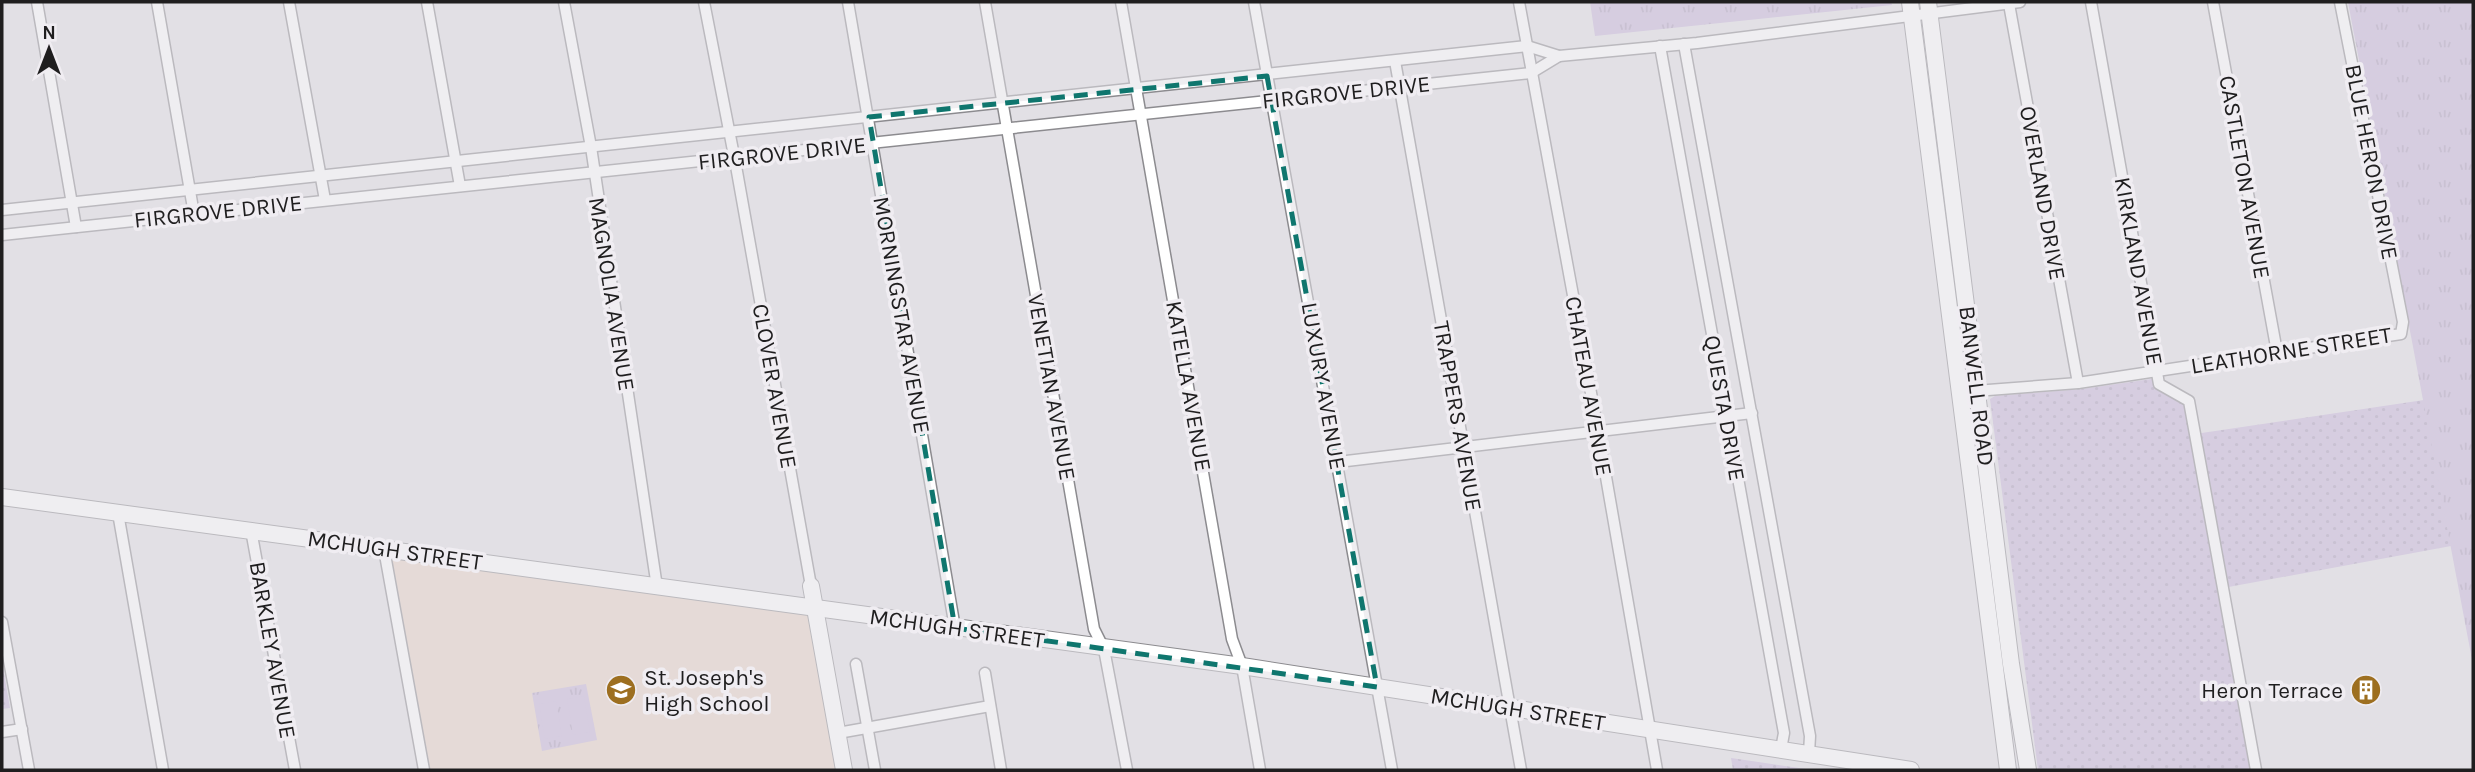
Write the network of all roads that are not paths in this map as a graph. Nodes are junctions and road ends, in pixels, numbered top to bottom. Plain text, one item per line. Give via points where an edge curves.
1 (37, 2) edge
2 (157, 2) edge
3 (289, 2) edge
4 (427, 2) edge
5 (564, 2) edge
6 (704, 2) edge
7 (848, 2) edge
8 (985, 2) edge
9 (1121, 2) edge
10 (1254, 2) edge
11 (1519, 2) edge
12 (2091, 2) edge
13 (2213, 2) edge
14 (2340, 2) edge
15 (2014, 3) edge
16 (1928, 8) edge
17 (1911, 9) edge
18 (1684, 44) junction
19 (1527, 46) junction
20 (1660, 46) junction
21 (1559, 56) junction
22 (1395, 61) junction
23 (1531, 73) junction
24 (1267, 76) junction
25 (1400, 87) junction
26 (1137, 89) junction
27 (1272, 99) junction
28 (1003, 102) junction
29 (1141, 114) junction
30 (869, 117) junction
31 (1008, 128) junction
32 (729, 133) junction
33 (873, 143) junction
34 (590, 147) junction
35 (735, 157) junction
36 (456, 162) junction
37 (593, 173) junction
38 (320, 176) junction
39 (460, 187) junction
40 (190, 190) junction
41 (325, 200) junction
42 (73, 203) junction
43 (2, 210) edge
44 (194, 214) junction
45 (76, 227) junction
46 (1717, 229) junction
47 (1693, 232) junction
48 (2, 236) edge
49 (2403, 322) joint
50 (2277, 352) junction
51 (2157, 373) junction
52 (2078, 383) junction
53 (1970, 391) junction
54 (1752, 413) junction
55 (1726, 416) junction
56 (1598, 431) junction
57 (1464, 447) junction
58 (1338, 462) junction
59 (2, 497) edge
60 (118, 513) junction
61 (251, 530) junction
62 (384, 549) junction
63 (1781, 579) junction
64 (1757, 583) junction
65 (811, 586) joint
66 (657, 587) junction
67 (815, 609) junction
68 (2, 622) edge
69 (955, 628) junction
70 (1104, 649) junction
71 (856, 664) dead end
72 (1242, 666) junction
73 (985, 673) dead end
74 (1377, 687) junction
75 (990, 706) junction
76 (1510, 708) junction
77 (867, 727) junction
78 (22, 729) junction
79 (1649, 729) junction
80 (2, 732) edge
81 (838, 733) junction
82 (1781, 749) junction
83 (1809, 753) junction
84 (29, 770) edge
85 (163, 770) edge
86 (295, 770) edge
87 (424, 770) edge
88 (845, 770) edge
89 (875, 770) edge
90 (1002, 770) edge
91 (1127, 770) edge
92 (1260, 770) edge
93 (1392, 770) edge
94 (1521, 770) edge
95 (1657, 770) edge
96 (1911, 770) edge
97 (2008, 770) edge
98 (2028, 770) edge
99 (2256, 770) edge

1 - 42 street
2 - 40 street
3 - 38 street
4 - 36 street
5 - 34 street, MAGNOLIA AVENUE
6 - 32 street, CLOVER AVENUE
7 - 30 street, MORNINGSTAR AVENUE
8 - 28 street, VENETIAN AVENUE
9 - 26 street, KATELLA AVENUE
10 - 24 street, LUXURY AVENUE
11 - 19 street, CHATEAU AVENUE
12 - 51 street, KIRKLAND AVENUE
13 - 50 street, CASTLETON AVENUE
14 - 49 street, BLUE HERON DRIVE
15 - 16 street, FIRGROVE DRIVE
15 - 52 street, OVERLAND DRIVE
16 - 17 street, FIRGROVE DRIVE
16 - 53 main road, BANWELL ROAD
17 - 18 street, FIRGROVE DRIVE
17 - 53 main road, BANWELL ROAD
18 - 20 street, FIRGROVE DRIVE
18 - 46 street, QUESTA DRIVE
19 - 21 street, FIRGROVE DRIVE
19 - 22 street, FIRGROVE DRIVE
19 - 23 street, CHATEAU AVENUE
20 - 21 street, FIRGROVE DRIVE
20 - 47 street, QUESTA DRIVE
21 - 23 street, FIRGROVE DRIVE
22 - 24 street, FIRGROVE DRIVE
22 - 25 street, TRAPPERS AVENUE
23 - 25 street, FIRGROVE DRIVE
23 - 56 street, CHATEAU AVENUE
24 - 26 street, FIRGROVE DRIVE
24 - 27 street, LUXURY AVENUE
25 - 27 street, FIRGROVE DRIVE
25 - 57 street, TRAPPERS AVENUE
26 - 28 street, FIRGROVE DRIVE
26 - 29 street, KATELLA AVENUE
27 - 29 street, FIRGROVE DRIVE
27 - 58 street, LUXURY AVENUE
28 - 30 street, FIRGROVE DRIVE
28 - 31 street, VENETIAN AVENUE
29 - 31 street, FIRGROVE DRIVE
29 - 72 street, KATELLA AVENUE via 1232,639
30 - 32 street, FIRGROVE DRIVE
30 - 33 street, MORNINGSTAR AVENUE
31 - 33 street, FIRGROVE DRIVE
31 - 70 street, VENETIAN AVENUE via 1093,622
32 - 34 street, FIRGROVE DRIVE
32 - 35 street, CLOVER AVENUE
33 - 35 street, FIRGROVE DRIVE
33 - 69 street, MORNINGSTAR AVENUE
34 - 36 street, FIRGROVE DRIVE
34 - 37 street, MAGNOLIA AVENUE
35 - 37 street, FIRGROVE DRIVE
35 - 65 street, CLOVER AVENUE
36 - 38 street, FIRGROVE DRIVE
36 - 39 street
37 - 39 street, FIRGROVE DRIVE
37 - 66 street, MAGNOLIA AVENUE
38 - 40 street, FIRGROVE DRIVE
38 - 41 street
39 - 41 street, FIRGROVE DRIVE
40 - 42 street, FIRGROVE DRIVE
40 - 44 street
41 - 44 street, FIRGROVE DRIVE
42 - 43 street, FIRGROVE DRIVE
42 - 45 street
44 - 45 street, FIRGROVE DRIVE
45 - 48 street, FIRGROVE DRIVE
46 - 47 street
46 - 54 street, QUESTA DRIVE
47 - 55 street, QUESTA DRIVE
49 - 50 street, LEATHORNE STREET via 2401,334
50 - 51 street, LEATHORNE STREET
51 - 52 street, LEATHORNE STREET
51 - 99 street, KIRKLAND AVENUE via 2159,384 2189,401
52 - 53 street, LEATHORNE STREET
53 - 97 main road, BANWELL ROAD
53 - 98 main road, BANWELL ROAD
54 - 55 street
54 - 63 street, QUESTA DRIVE
55 - 56 street
55 - 64 street, QUESTA DRIVE
56 - 57 street
56 - 79 street, CHATEAU AVENUE
57 - 58 street
57 - 76 street, TRAPPERS AVENUE
58 - 74 street, LUXURY AVENUE
59 - 60 main road, MCHUGH STREET
60 - 61 main road, MCHUGH STREET
60 - 85 street
61 - 62 main road, MCHUGH STREET
61 - 86 street, BARKLEY AVENUE
62 - 66 main road, MCHUGH STREET
62 - 87 street
63 - 64 street
63 - 83 street, QUESTA DRIVE via 1810,736
64 - 82 street, QUESTA DRIVE via 1784,733
65 - 67 main road, CLOVER AVENUE
66 - 67 main road, MCHUGH STREET
67 - 69 main road, MCHUGH STREET
67 - 81 main road, CLOVER AVENUE
68 - 78 street
69 - 70 main road, MCHUGH STREET
70 - 72 main road, MCHUGH STREET
70 - 91 street, VENETIAN AVENUE
71 - 77 street
72 - 74 main road, MCHUGH STREET
72 - 92 street, KATELLA AVENUE
73 - 75 street
74 - 76 main road, MCHUGH STREET
74 - 93 street, LUXURY AVENUE
75 - 77 street
75 - 90 street
76 - 79 main road, MCHUGH STREET
76 - 94 street, TRAPPERS AVENUE
77 - 81 street
77 - 89 street
78 - 80 street
78 - 84 street
79 - 82 main road, MCHUGH STREET
79 - 95 street, CHATEAU AVENUE
81 - 88 main road, CLOVER AVENUE
82 - 83 main road, MCHUGH STREET
83 - 96 main road, MCHUGH STREET

